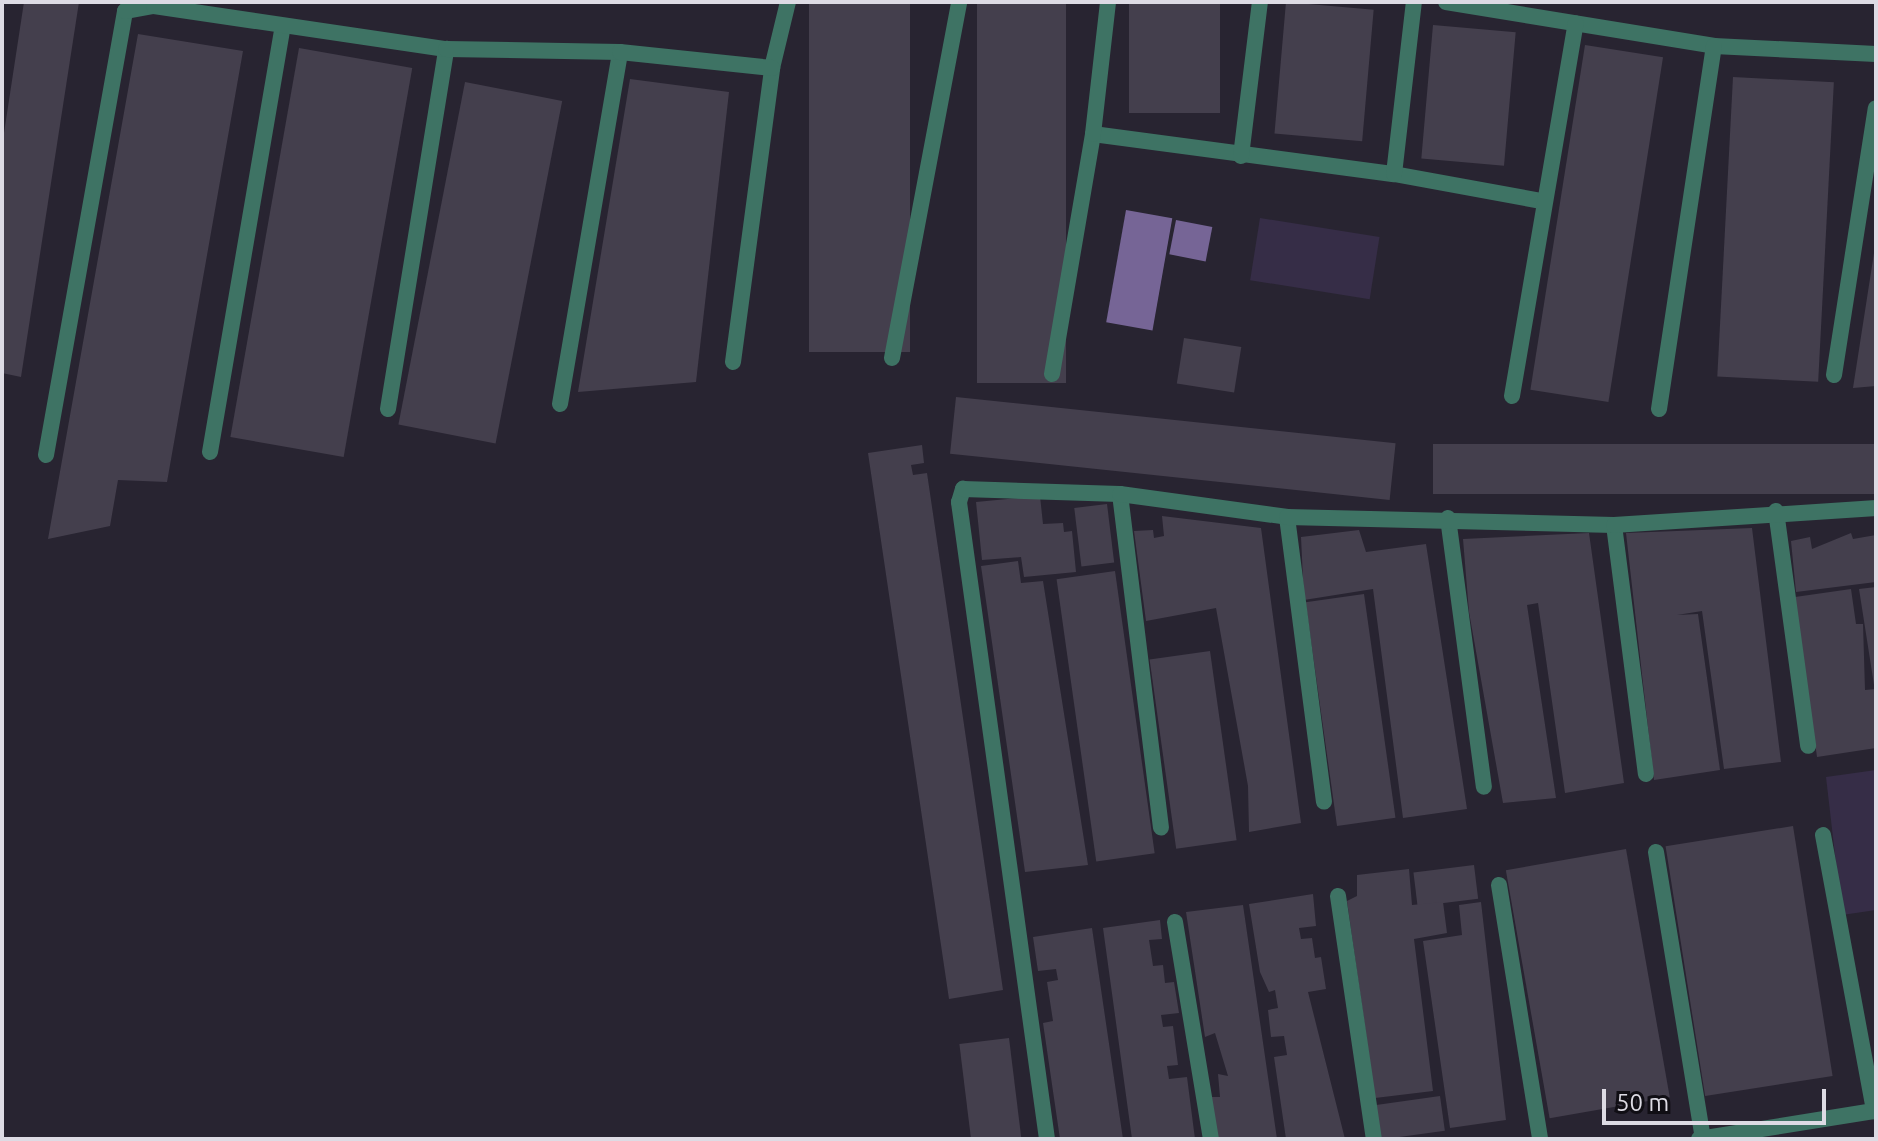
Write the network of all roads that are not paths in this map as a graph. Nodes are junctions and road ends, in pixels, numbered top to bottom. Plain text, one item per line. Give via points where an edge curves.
1 (788, 2) edge
2 (959, 2) edge
3 (1108, 2) edge
4 (1260, 2) edge
5 (1414, 2) edge
6 (1446, 2) edge
7 (1576, 23) junction
8 (283, 26) junction
9 (1714, 46) junction
10 (446, 49) junction
11 (620, 52) junction
12 (1876, 54) edge
13 (772, 68) junction
14 (1876, 108) edge
15 (1093, 134) junction
16 (1241, 156) junction
17 (1394, 174) junction
18 (1541, 201) junction
19 (892, 358) dead end
20 (733, 362) dead end
21 (1052, 374) dead end
22 (1834, 375) dead end
23 (1512, 396) dead end
24 (560, 404) dead end
25 (388, 409) dead end
26 (1659, 409) dead end
27 (210, 452) dead end
28 (46, 455) dead end
29 (1120, 494) junction
30 (1876, 508) edge
31 (1776, 511) junction
32 (1287, 517) junction
33 (1448, 518) junction
34 (1614, 525) junction
35 (1808, 746) dead end
36 (1646, 774) dead end
37 (1484, 787) dead end
38 (1324, 802) dead end
39 (1161, 827) dead end
40 (1823, 835) dead end
41 (1656, 852) dead end
42 (1499, 885) dead end
43 (1338, 896) dead end
44 (1175, 922) dead end
45 (1875, 1109) edge
46 (1047, 1139) edge
47 (1211, 1139) edge
48 (1374, 1139) edge
49 (1540, 1139) edge
50 (1701, 1139) edge

1 - 13 street
2 - 19 street
3 - 15 street
4 - 16 street
5 - 17 street
6 - 7 street
7 - 9 street
7 - 18 street
8 - 10 street
8 - 27 street
8 - 28 street via 154,6 125,11
9 - 12 street
9 - 26 street
10 - 11 street
10 - 25 street
11 - 13 street
11 - 24 street
13 - 20 street
14 - 22 street
15 - 16 street
15 - 21 street
16 - 17 street
17 - 18 street
18 - 23 street
29 - 32 street
29 - 39 street
29 - 46 street via 972,487 963,489 959,502
30 - 31 street
31 - 34 street
31 - 35 street
32 - 33 street
32 - 38 street
33 - 34 street
33 - 37 street
34 - 36 street
40 - 45 street
41 - 50 street
42 - 49 street
43 - 48 street
44 - 47 street
45 - 50 street

